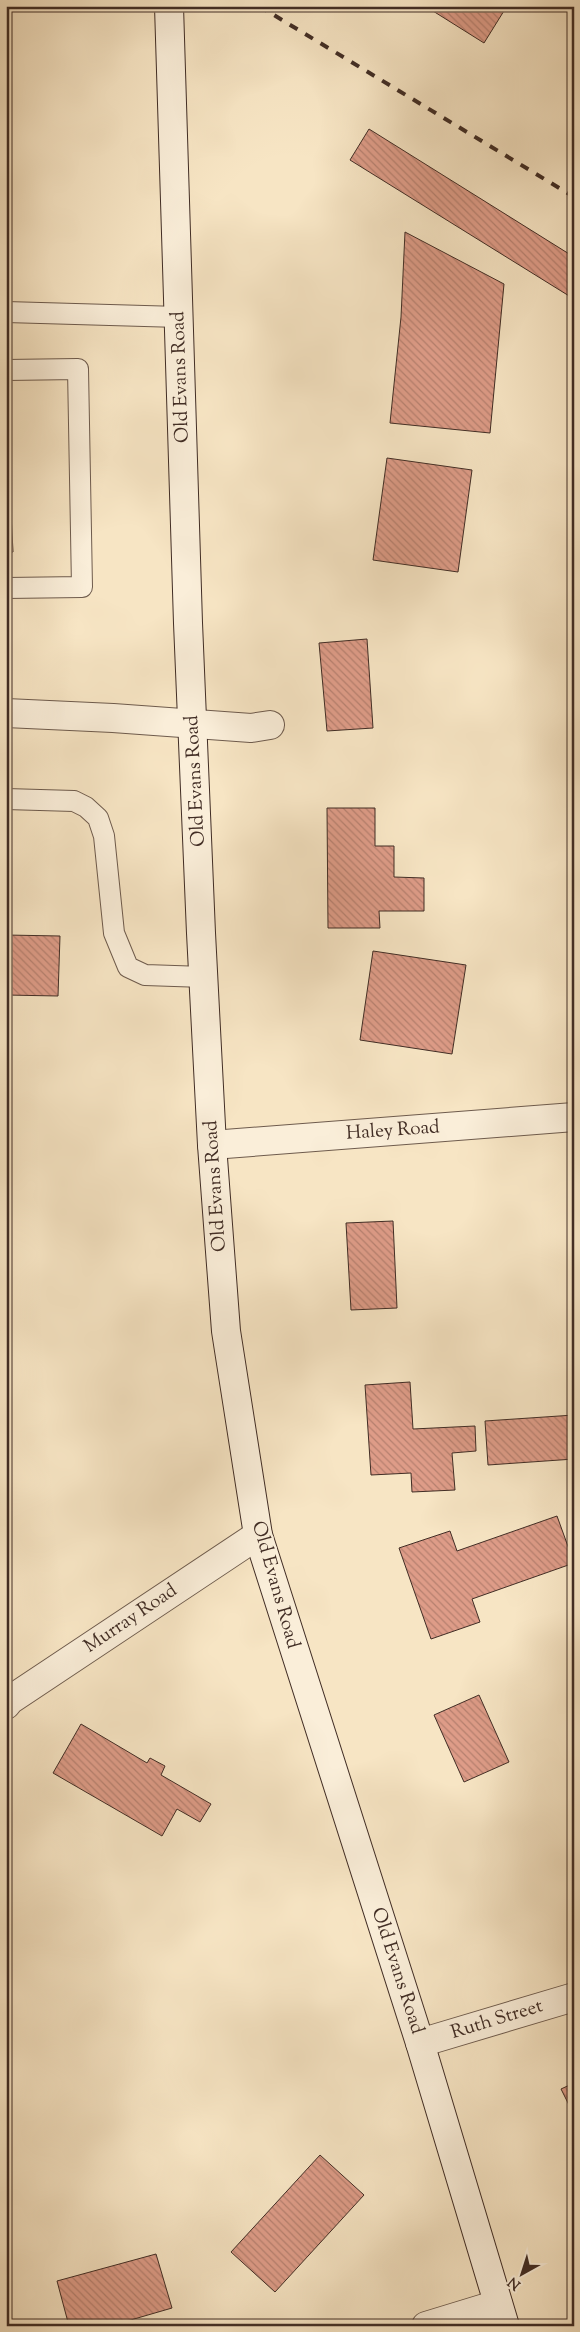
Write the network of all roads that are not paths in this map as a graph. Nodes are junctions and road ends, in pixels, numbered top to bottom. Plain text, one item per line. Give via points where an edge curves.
1 (169, 6) edge
2 (6, 312) edge
3 (179, 318) junction
4 (6, 370) edge
5 (6, 588) edge
6 (6, 713) edge
7 (193, 723) junction
8 (270, 725) dead end
9 (6, 799) edge
10 (204, 977) junction
11 (574, 1116) edge
12 (212, 1145) junction
13 (258, 1535) junction
14 (6, 1705) edge
15 (574, 1997) edge
16 (420, 2043) junction
17 (501, 2315) edge
18 (426, 2326) edge

1 - 3 street, Old Evans Road
2 - 3 lane
3 - 7 street, Old Evans Road
4 - 5 lane via 78,369 82,586
6 - 7 street
7 - 8 street via 251,728
7 - 10 street, Old Evans Road
9 - 10 lane via 74,801 86,807 98,818 104,836 114,933 128,968 145,975
10 - 12 street, Old Evans Road
11 - 12 street, Haley Road
12 - 13 street, Old Evans Road via 226,1331
13 - 14 street, Murray Road
13 - 16 street, Old Evans Road
15 - 16 street, Ruth Street
16 - 17 street, Old Evans Road
17 - 18 street

